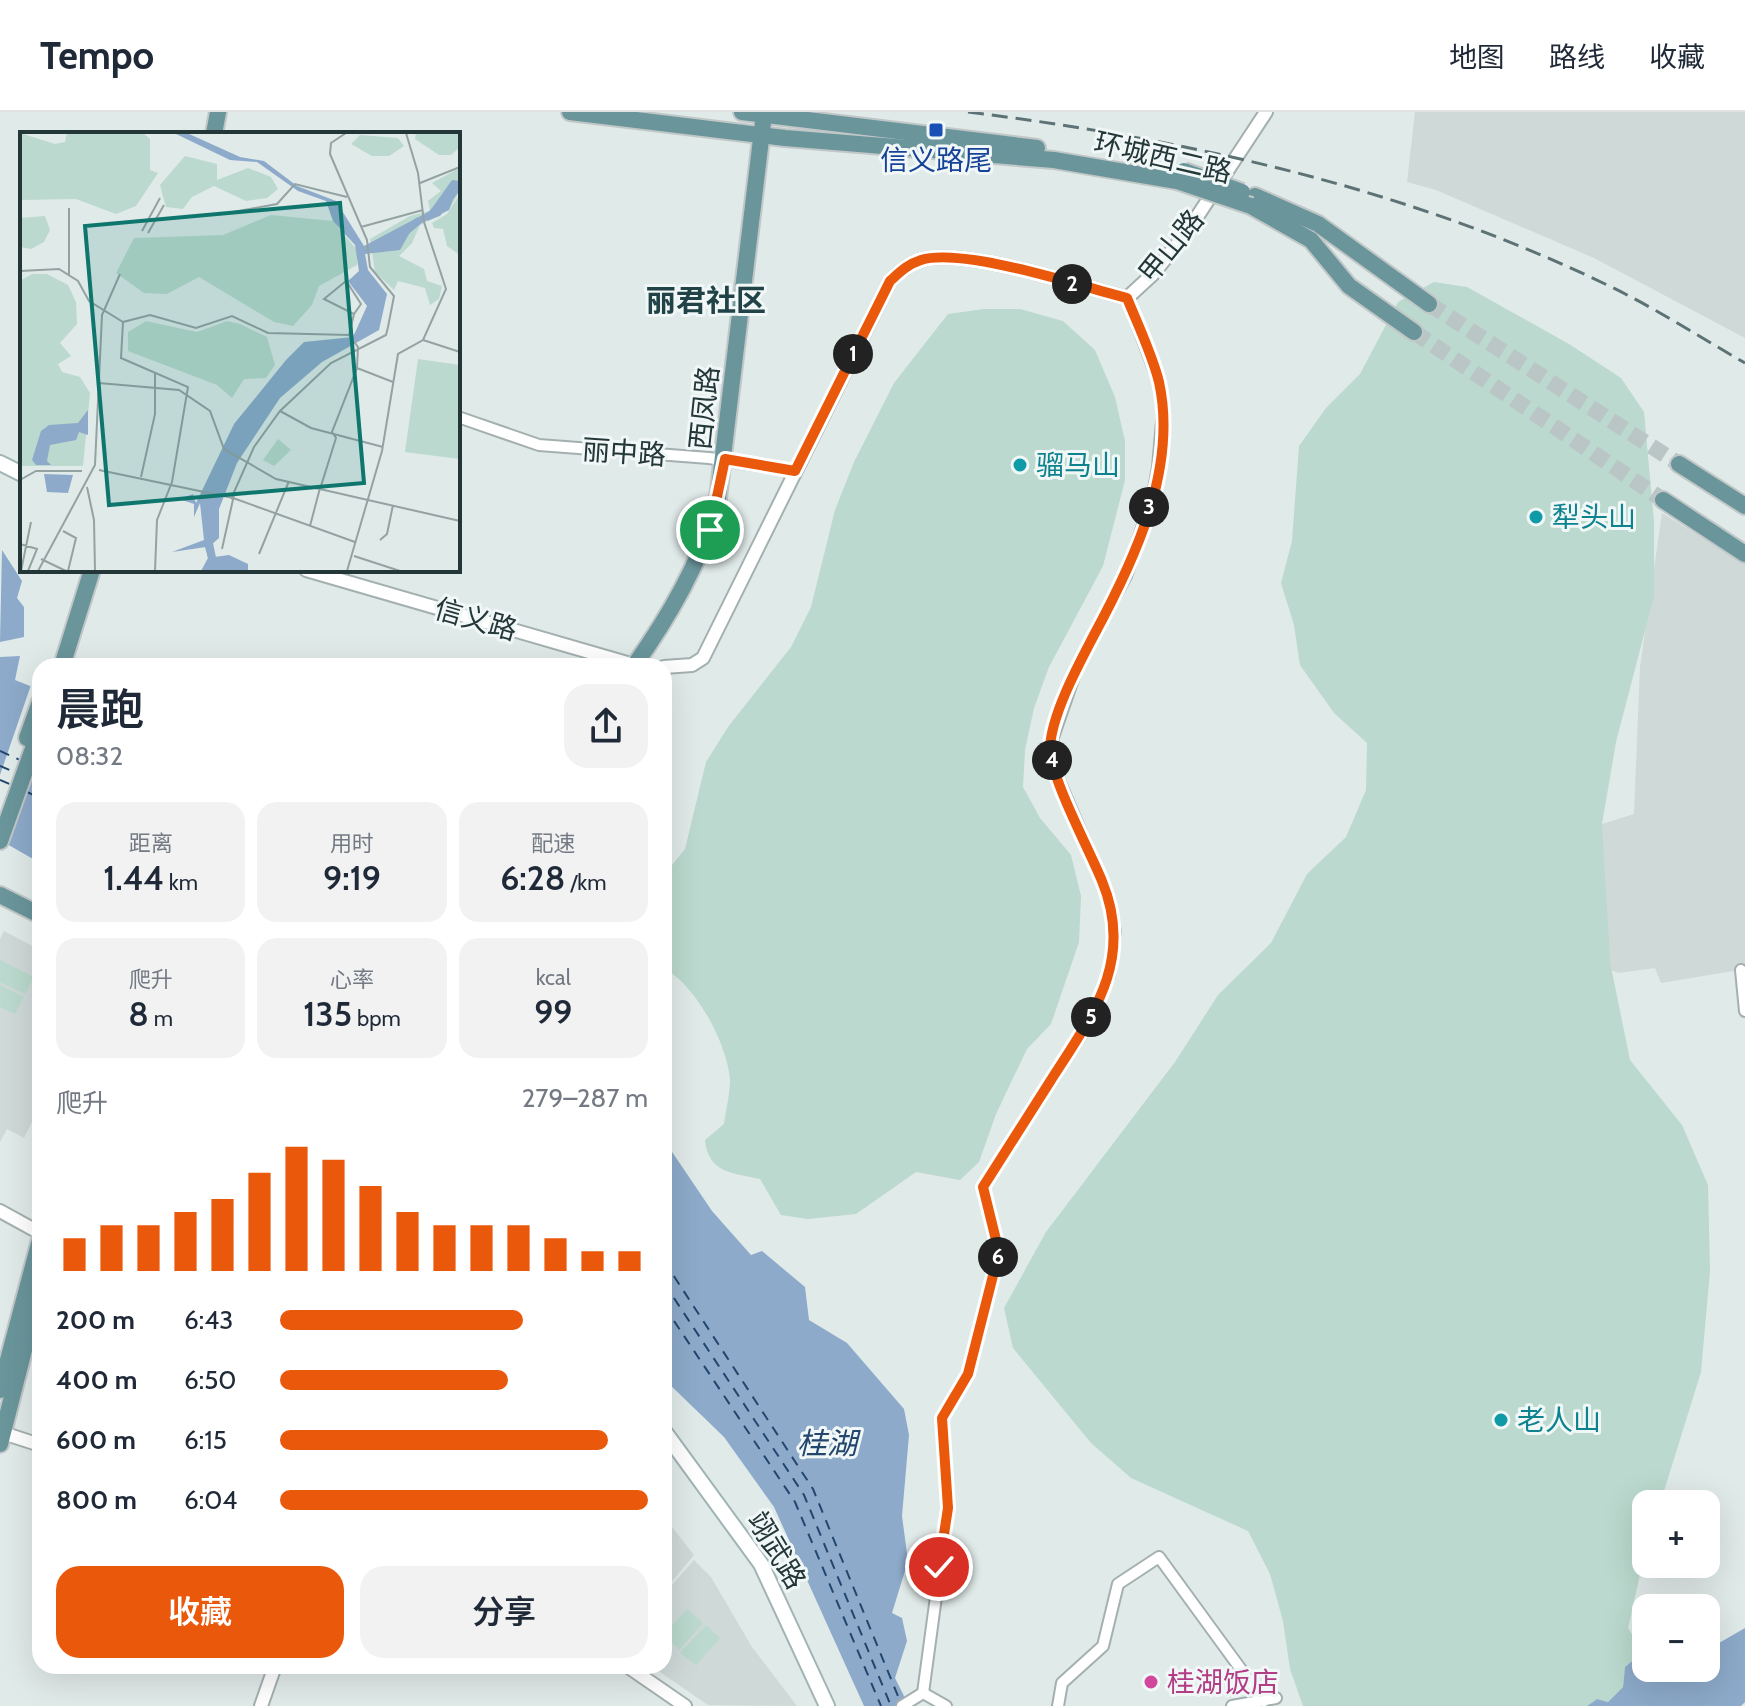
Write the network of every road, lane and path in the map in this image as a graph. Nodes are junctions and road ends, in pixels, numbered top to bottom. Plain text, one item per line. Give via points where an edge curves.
1 (207, 112) edge
2 (218, 112) edge
3 (570, 112) edge
4 (742, 112) edge
5 (1266, 112) edge
6 (764, 114) junction
7 (203, 132) edge
8 (214, 132) edge
9 (760, 134) junction
10 (1181, 176) junction
11 (1253, 201) junction
12 (1127, 298) junction
13 (1429, 304) tunnel mouth
14 (1414, 332) tunnel mouth
15 (460, 418) edge
16 (725, 459) junction
17 (0, 463) edge
18 (1679, 464) tunnel mouth
19 (795, 471) junction
20 (20, 473) edge
21 (1663, 500) tunnel mouth
22 (1745, 506) edge
23 (1745, 554) edge
24 (80, 572) edge
25 (91, 572) edge
26 (313, 572) edge
27 (55, 658) edge
28 (64, 658) edge
29 (607, 658) edge
30 (640, 658) edge
31 (672, 666) edge
32 (32, 723) edge
33 (32, 751) edge
34 (0, 809) edge
35 (0, 841) edge
36 (0, 887) edge
37 (0, 895) edge
38 (32, 903) edge
39 (32, 911) edge
40 (1741, 970) dead end
41 (1745, 1011) edge
42 (0, 1211) edge
43 (32, 1229) edge
44 (32, 1270) edge
45 (32, 1319) edge
46 (0, 1390) edge
47 (2, 1439) edge
48 (672, 1442) edge
49 (32, 1444) edge
50 (272, 1674) edge
51 (639, 1674) edge
52 (923, 1693) junction
53 (1276, 1698) dead end
54 (1264, 1701) junction
55 (261, 1706) edge
56 (685, 1706) edge
57 (827, 1706) edge
58 (902, 1706) edge
59 (946, 1706) edge
60 (1058, 1706) edge
61 (1232, 1706) edge

1 - 7 main road
2 - 8 main road
3 - 9 main road, 环城西二路
4 - 6 main road, 环城西二路
5 - 12 street, 甲山路 via 1187,232
6 - 9 main road, 西凤路
6 - 10 main road, 环城西二路 via 1071,152
9 - 10 main road, 环城西二路
9 - 16 main road, 西凤路
10 - 11 main road, 环城西二路, bridge
11 - 13 main road, 环城西二路 via 1318,224
11 - 14 main road, 环城西二路 via 1311,240 1349,286
12 - 19 street via 967,259 922,260 904,268 890,281
12 - 52 street via 1159,382 1162,439 1155,481 1126,576 1078,665 1050,746 1054,769 1108,895 1115,932 1109,976 1087,1026 983,1187 999,1252 968,1374 942,1418 948,1508
15 - 16 street, 丽中路 via 539,445
16 - 19 street, 丽中路
16 - 30 main road, 西凤路 via 700,556 676,607
17 - 20 main road
18 - 22 main road
19 - 31 street via 703,658
21 - 23 main road
24 - 27 main road
25 - 28 main road
26 - 29 street, 信义路
32 - 34 main road
33 - 35 main road
36 - 38 main road
37 - 39 main road
40 - 41 street
42 - 43 street
44 - 46 main road
45 - 47 main road
47 - 49 street
48 - 57 main road, 翊武路 via 761,1564
50 - 55 street
51 - 56 street
52 - 58 street
52 - 59 street
53 - 54 street
54 - 60 street via 1159,1557 1118,1584 1103,1646 1062,1683
54 - 61 street

